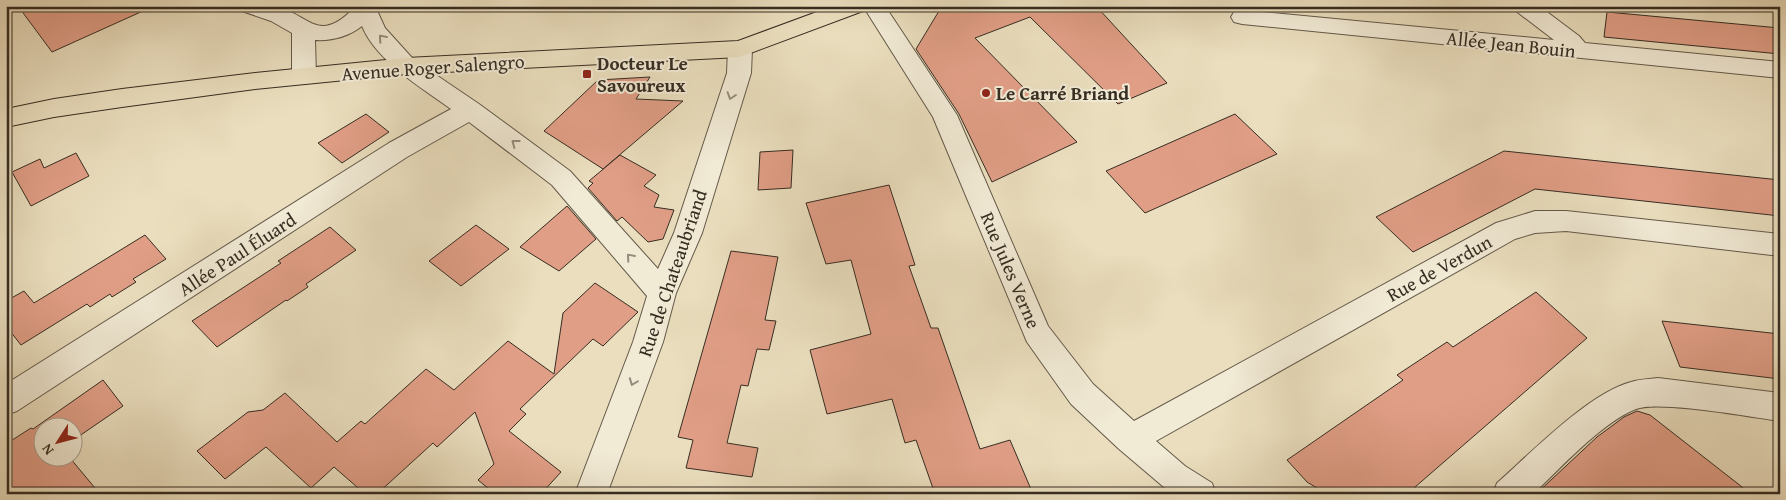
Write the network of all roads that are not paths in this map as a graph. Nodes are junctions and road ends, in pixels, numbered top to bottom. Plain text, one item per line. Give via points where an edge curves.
1 (250, 6) edge
2 (855, 6) edge
3 (874, 6) edge
4 (1524, 6) edge
5 (364, 8) edge
6 (1242, 17) dead end
7 (303, 30) junction
8 (740, 49) junction
9 (1579, 50) junction
10 (406, 66) junction
11 (1780, 70) edge
12 (304, 76) junction
13 (470, 110) junction
14 (6, 118) edge
15 (1780, 245) edge
16 (662, 293) junction
17 (6, 401) edge
18 (1780, 407) edge
19 (1130, 439) junction
20 (591, 494) edge
21 (1200, 494) edge
22 (1509, 494) edge

1 - 7 street via 279,16
2 - 8 main road, Avenue Roger Salengro
3 - 19 street, Rue Jules Verne via 945,115 1037,333 1082,394
4 - 9 street
5 - 7 street via 345,28 321,34
10 -> 5 street via 375,30
6 - 9 street, Allée Jean Bouin
7 - 12 street
8 - 10 main road, Avenue Roger Salengro
8 -> 16 street, Rue de Chateaubriand via 739,73 688,233
9 - 11 street, Allée Jean Bouin
10 - 12 main road, Avenue Roger Salengro
10 - 13 street
12 - 14 main road, Avenue Roger Salengro via 103,101
16 -> 13 street via 561,178
13 - 17 street, Allée Paul Éluard via 398,150
15 - 19 street, Rue de Verdun via 1566,221 1535,222 1506,231
16 -> 20 street, Rue de Chateaubriand via 648,342
18 - 22 street via 1658,392 1632,395 1592,419
19 - 21 street, Rue Jules Verne via 1174,477

